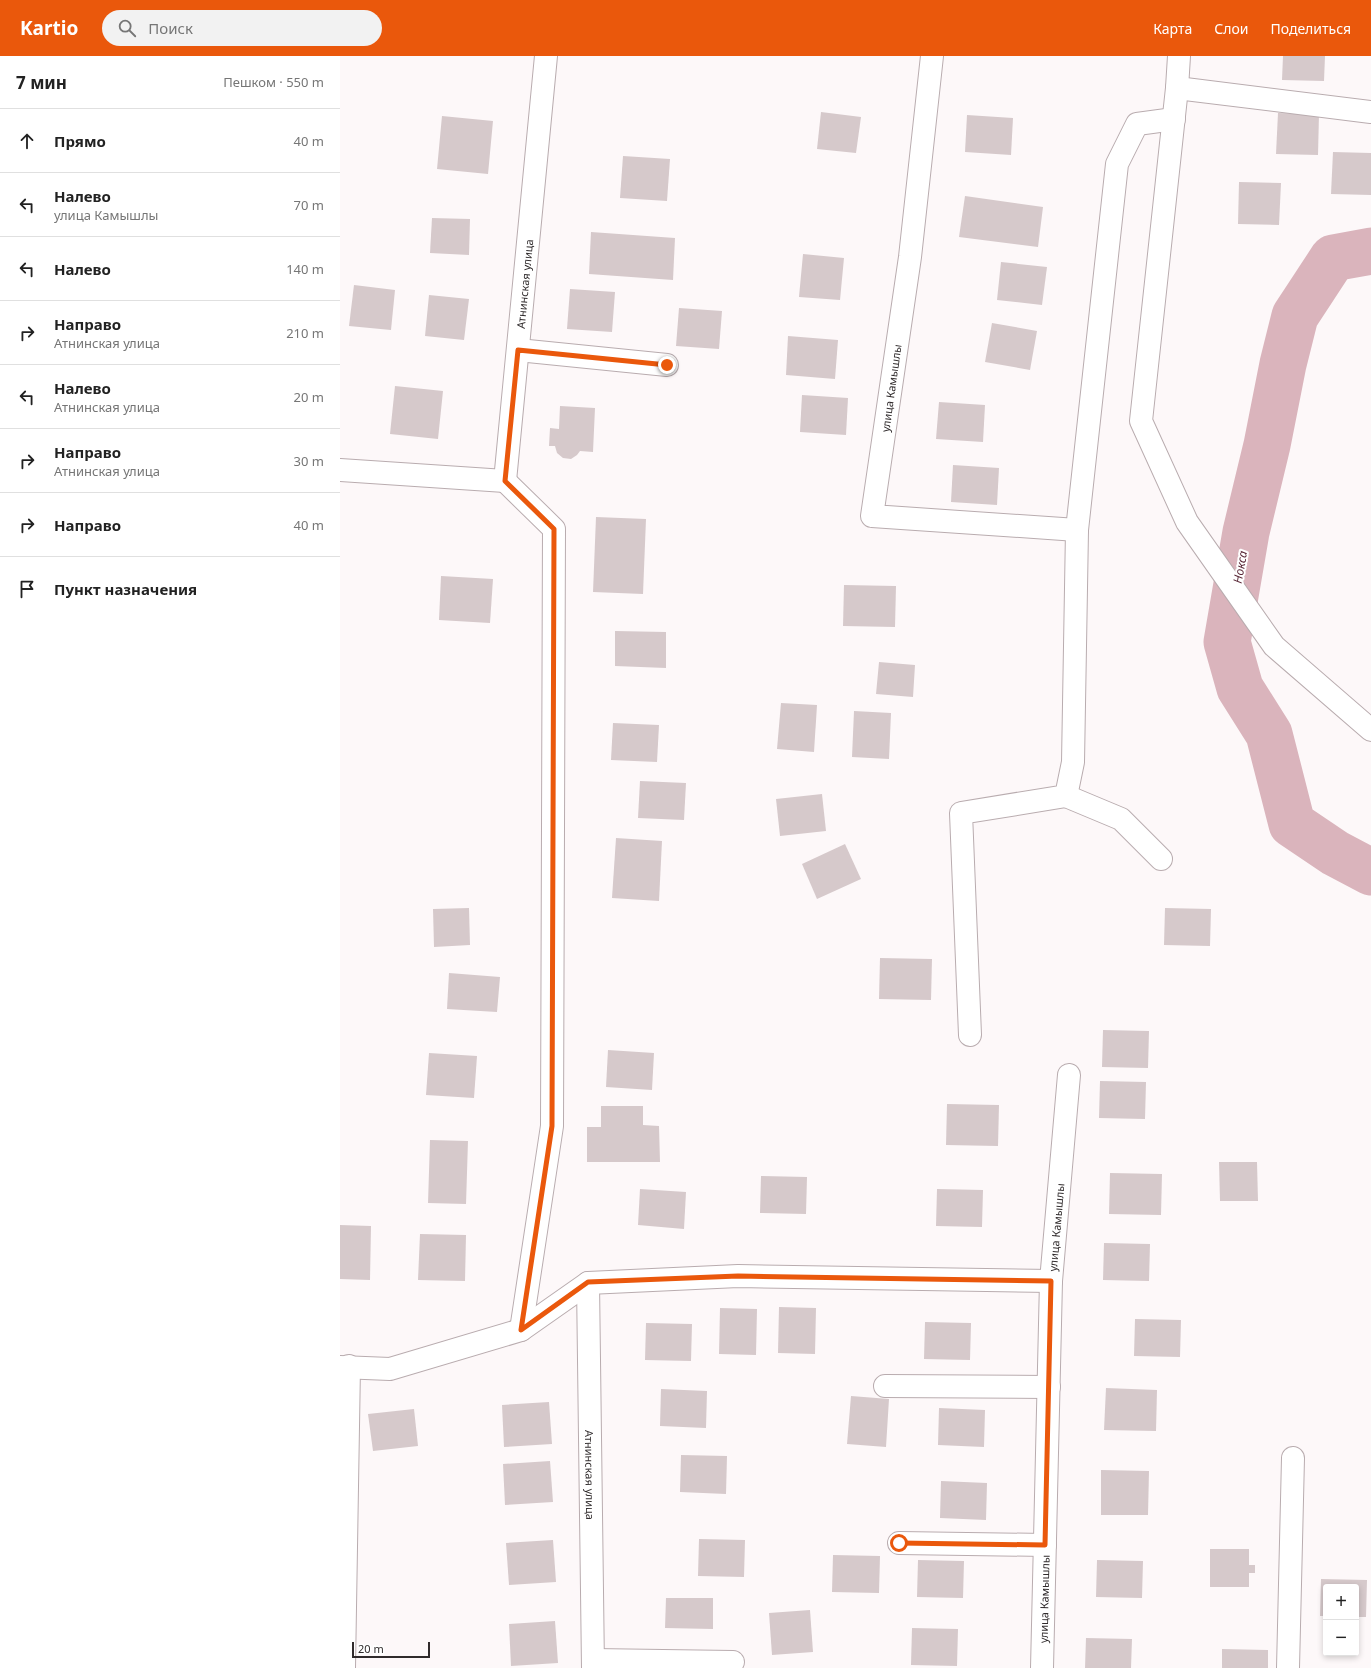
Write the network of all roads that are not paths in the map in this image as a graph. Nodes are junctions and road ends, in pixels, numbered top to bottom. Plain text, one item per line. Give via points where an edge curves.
1 (546, 56) edge
2 (932, 56) edge
3 (1179, 56) edge
4 (1178, 88) junction
5 (1371, 112) edge
6 (1174, 119) junction
7 (518, 350) junction
8 (667, 365) dead end
9 (340, 470) edge
10 (505, 481) junction
11 (1077, 530) junction
12 (1371, 730) edge
13 (1066, 796) junction
14 (1160, 859) dead end
15 (970, 1035) dead end
16 (1069, 1075) dead end
17 (1051, 1281) junction
18 (588, 1282) junction
19 (521, 1330) junction
20 (345, 1367) edge
21 (885, 1386) dead end
22 (1049, 1386) junction
23 (1293, 1458) dead end
24 (899, 1543) dead end
25 (1045, 1545) junction
26 (733, 1662) dead end
27 (593, 1664) edge
28 (344, 1668) edge
29 (1042, 1668) edge
30 (1288, 1668) edge

1 - 7 street, Атнинская улица
2 - 11 street, улица Камышлы via 910,256 872,516
3 - 4 street
4 - 5 street
4 - 6 street
6 - 11 street via 1137,124 1117,164
6 - 12 street via 1141,421 1187,522 1274,646
7 - 8 street
7 - 10 street, Атнинская улица
9 - 10 street
10 - 19 street via 554,529 552,1126
11 - 13 street via 1073,762
13 - 14 street via 1121,819
13 - 15 street via 961,813
16 - 17 street, улица Камышлы
17 - 18 street via 738,1276
17 - 22 street, улица Камышлы
18 - 19 street
18 - 27 street, Атнинская улица
19 - 20 street via 390,1369
20 - 28 street
21 - 22 street
22 - 25 street, улица Камышлы
23 - 30 street
24 - 25 street
25 - 29 street, улица Камышлы
26 - 27 street

